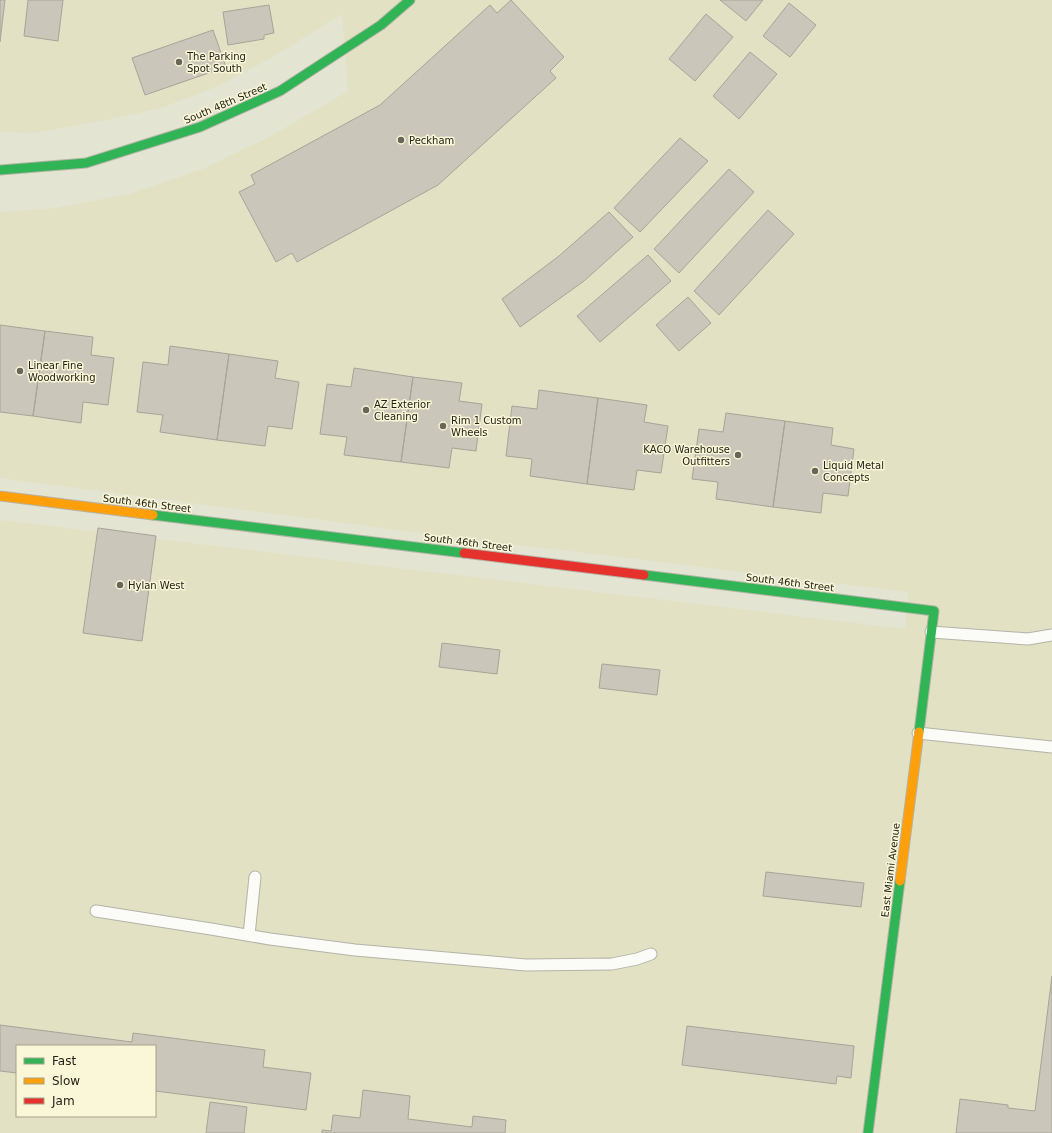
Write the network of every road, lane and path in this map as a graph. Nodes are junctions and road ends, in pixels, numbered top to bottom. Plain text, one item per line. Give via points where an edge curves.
1 (410, 0) edge
2 (0, 170) edge
3 (0, 496) edge
4 (934, 611) joint
5 (931, 632) junction
6 (1052, 635) edge
7 (918, 733) junction
8 (1052, 747) edge
9 (255, 877) dead end
10 (96, 911) dead end
11 (249, 935) junction
12 (651, 954) dead end
13 (868, 1133) edge

1 - 2 street, South 48th Street via 382,25 280,91 200,127 86,163
3 - 4 street, South 46th Street
4 - 5 street, East Miami Avenue
5 - 6 lane via 1028,639
5 - 7 street, East Miami Avenue
7 - 8 lane
7 - 13 street, East Miami Avenue
9 - 11 lane
10 - 11 lane
11 - 12 lane via 355,950 526,965 612,964

